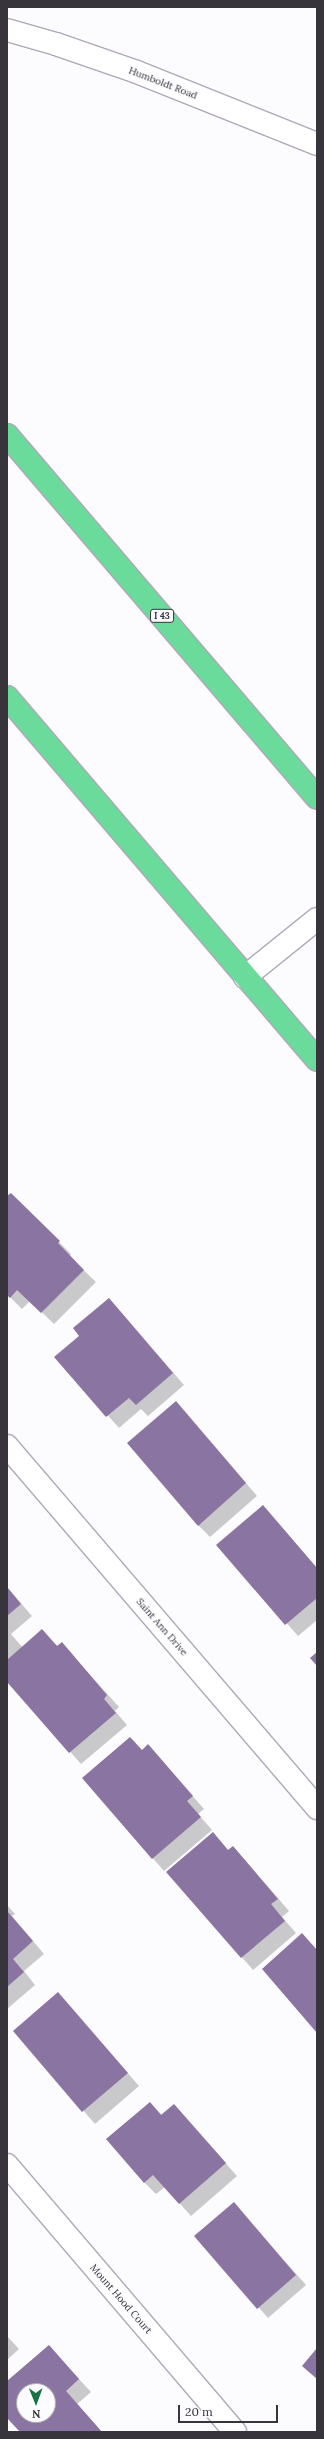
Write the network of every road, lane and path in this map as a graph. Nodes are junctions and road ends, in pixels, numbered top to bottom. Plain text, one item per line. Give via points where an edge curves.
1 (7, 30) edge
2 (317, 144) edge
3 (7, 435) edge
4 (7, 697) edge
5 (317, 798) edge
6 (317, 919) edge
7 (246, 977) junction
8 (317, 1060) edge
9 (7, 1446) edge
10 (317, 1808) edge
11 (7, 2165) edge
12 (235, 2432) edge

1 - 2 street, Humboldt Road via 137,72
3 - 5 highway, I 43
4 - 7 highway
6 - 7 street
7 - 8 highway
9 - 10 street, Saint Ann Drive
11 - 12 street, Mount Hood Court

